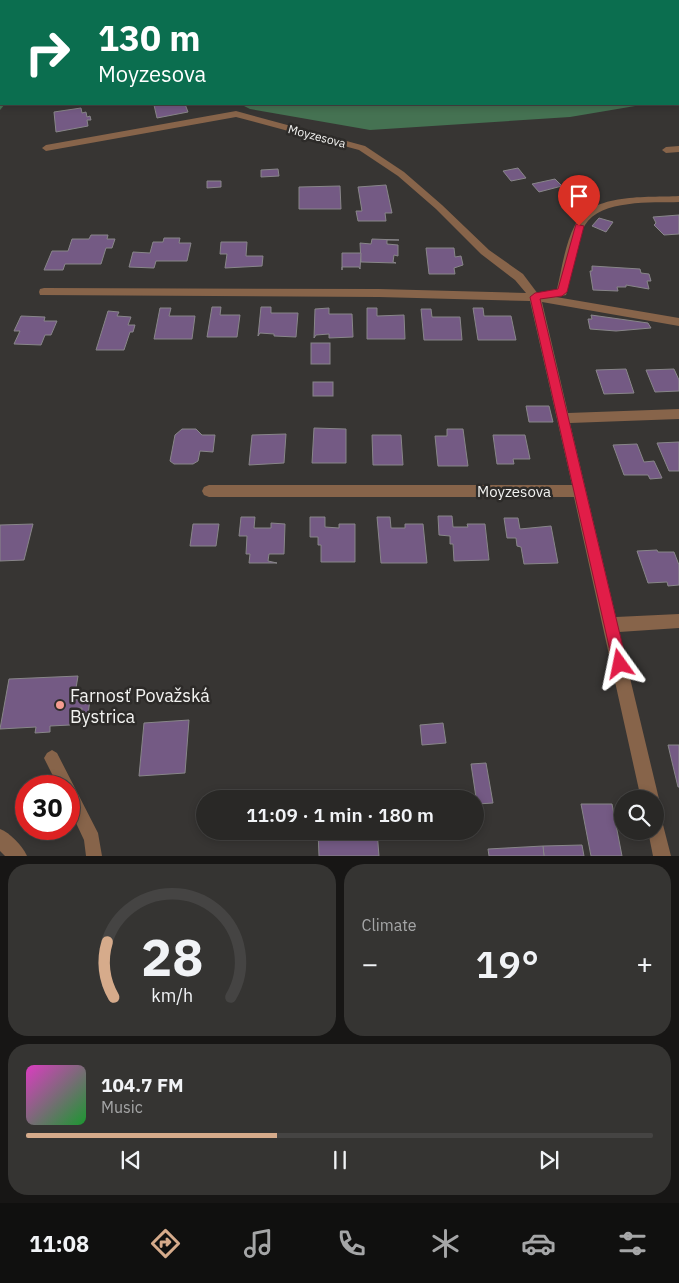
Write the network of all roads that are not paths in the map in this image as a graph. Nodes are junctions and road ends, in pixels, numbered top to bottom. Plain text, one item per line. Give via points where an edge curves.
1 (46, 148) dead end
2 (679, 149) edge
3 (666, 150) dead end
4 (679, 199) edge
5 (44, 292) dead end
6 (535, 297) junction
7 (679, 322) edge
8 (679, 414) edge
9 (562, 418) junction
10 (209, 491) dead end
11 (579, 491) junction
12 (679, 621) edge
13 (612, 625) junction
14 (52, 758) dead end
15 (60, 775) edge
16 (648, 790) edge
17 (80, 814) edge
18 (0, 838) edge
19 (659, 840) edge
20 (18, 856) edge
21 (94, 856) edge
22 (662, 856) edge

1 - 6 street, Moyzesova via 236,114 362,148 401,174 485,252 519,276
2 - 3 street
4 - 6 street via 607,205 588,213 579,226 562,292
5 - 6 street via 380,292
6 - 7 street
6 - 9 street, Moyzesova
8 - 9 street
9 - 11 street, Moyzesova
10 - 11 street, Moyzesova
11 - 13 street, Moyzesova
12 - 13 street
13 - 16 street, Moyzesova
14 - 15 lane
17 - 21 lane via 92,839
18 - 20 street
19 - 22 street

